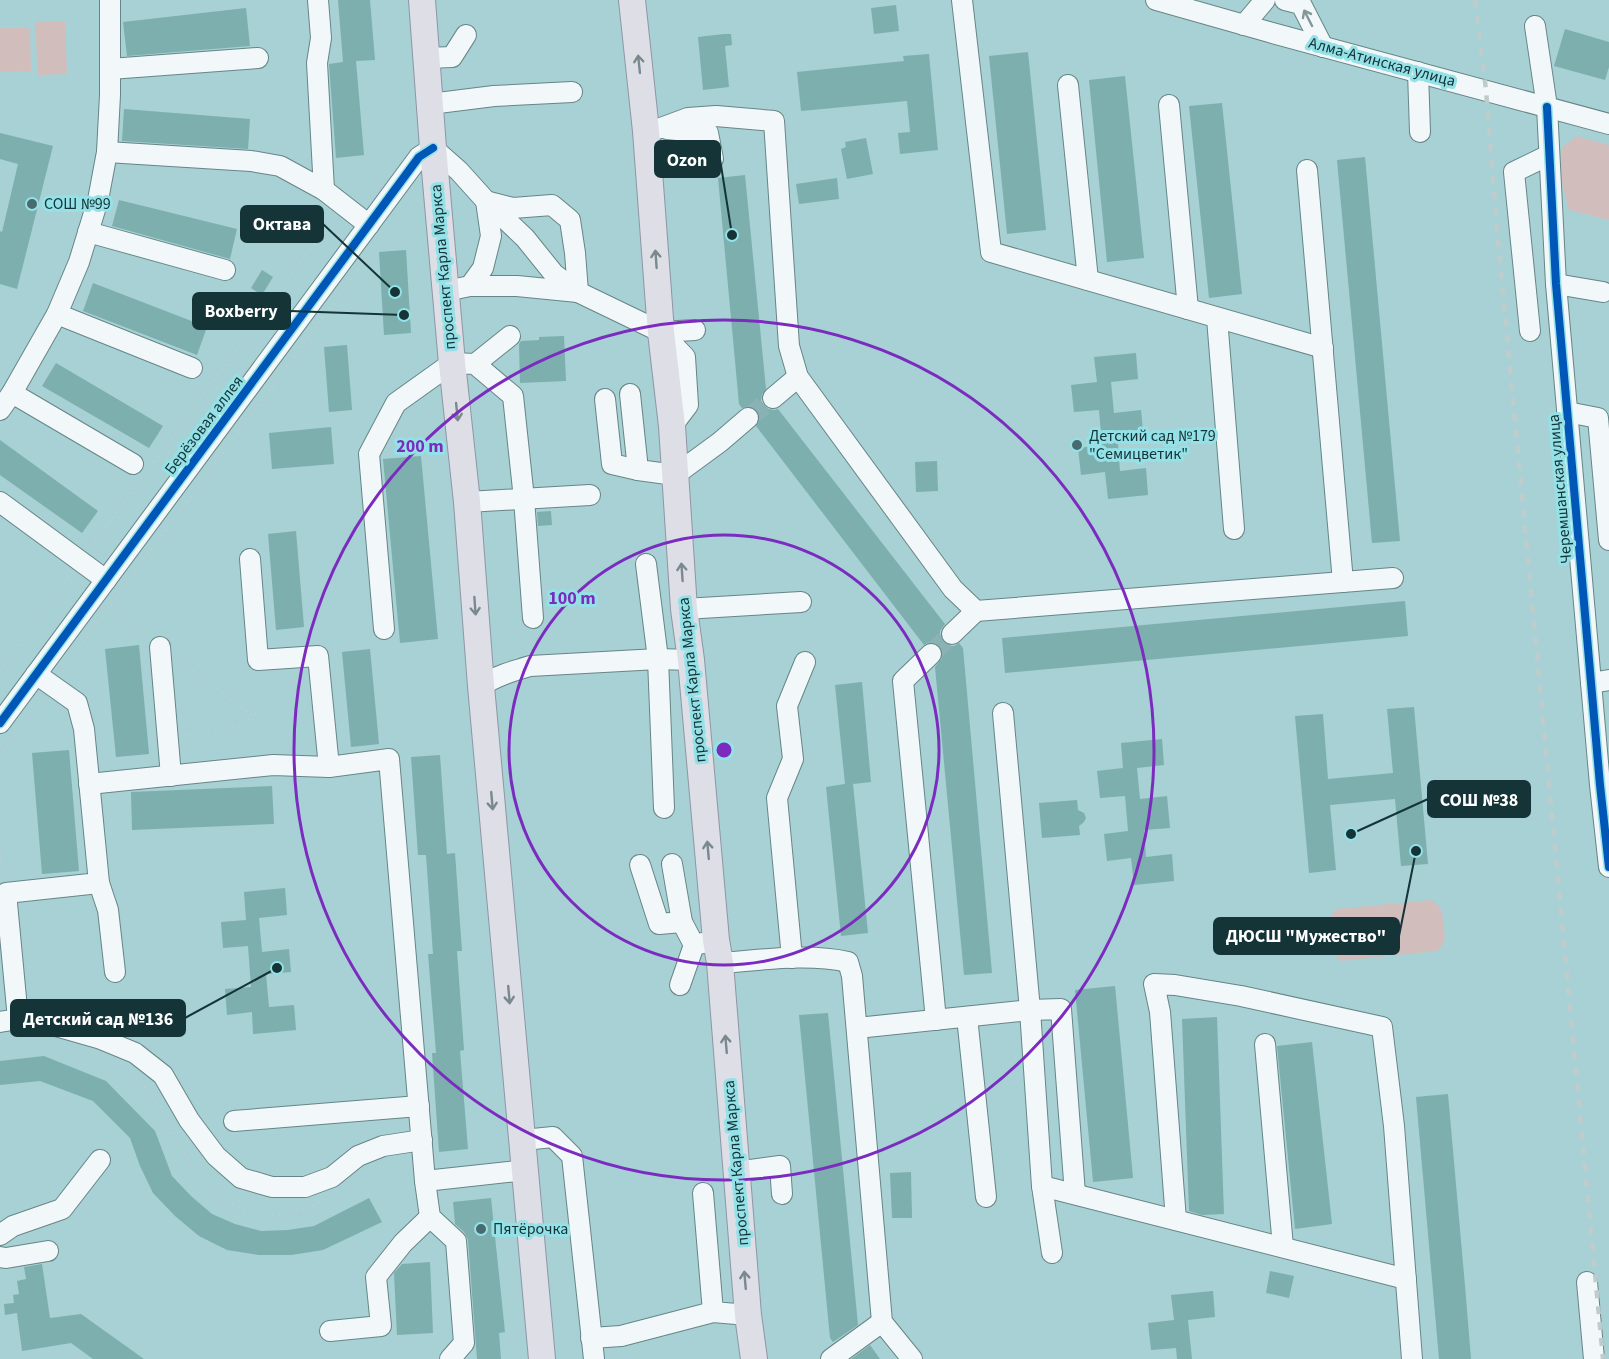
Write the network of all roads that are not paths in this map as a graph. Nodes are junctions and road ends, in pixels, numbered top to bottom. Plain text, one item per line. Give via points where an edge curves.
1 (110, 0) edge
2 (318, 0) edge
3 (422, 0) edge
4 (632, 0) edge
5 (962, 0) edge
6 (1156, 0) edge
7 (1265, 0) edge
8 (1285, 0) edge
9 (1200, 6) edge
10 (1244, 25) junction
11 (1535, 26) dead end
12 (466, 35) dead end
13 (1323, 46) junction
14 (258, 58) dead end
15 (426, 58) junction
16 (110, 69) junction
17 (1418, 72) junction
18 (1068, 85) dead end
19 (572, 92) dead end
20 (430, 104) junction
21 (1169, 105) dead end
22 (1547, 107) junction
23 (1609, 124) edge
24 (653, 130) junction
25 (1420, 132) dead end
26 (433, 148) junction
27 (107, 152) junction
28 (1549, 154) junction
29 (713, 159) dead end
30 (1307, 170) dead end
31 (324, 190) junction
32 (486, 201) junction
33 (369, 225) junction
34 (88, 232) junction
35 (225, 270) dead end
36 (1088, 280) junction
37 (1556, 284) junction
38 (458, 288) junction
39 (578, 292) junction
40 (1603, 292) dead end
41 (1188, 309) junction
42 (57, 315) junction
43 (1217, 318) junction
44 (695, 330) dead end
45 (1530, 331) dead end
46 (661, 332) junction
47 (510, 336) dead end
48 (1323, 348) junction
49 (464, 364) junction
50 (192, 368) dead end
51 (798, 377) junction
52 (12, 393) junction
53 (630, 394) dead end
54 (773, 398) tunnel mouth
55 (605, 399) dead end
56 (0, 410) edge
57 (1567, 412) junction
58 (748, 418) tunnel mouth
59 (133, 464) dead end
60 (638, 470) junction
61 (675, 475) junction
62 (590, 495) dead end
63 (524, 499) junction
64 (0, 502) edge
65 (467, 502) junction
66 (1234, 529) dead end
67 (1609, 540) edge
68 (250, 559) dead end
69 (646, 564) dead end
70 (1393, 578) dead end
71 (106, 580) junction
72 (1343, 582) junction
73 (801, 602) dead end
74 (684, 609) junction
75 (976, 611) junction
76 (533, 618) dead end
77 (384, 629) dead end
78 (952, 634) tunnel mouth
79 (160, 647) road end
80 (931, 654) tunnel mouth
81 (658, 659) junction
82 (691, 660) junction
83 (805, 662) dead end
84 (36, 675) junction
85 (1600, 681) edge
86 (481, 686) junction
87 (1003, 712) dead end
88 (0, 723) edge
89 (329, 767) junction
90 (171, 776) junction
91 (89, 784) junction
92 (664, 808) dead end
93 (1607, 834) edge
94 (672, 864) dead end
95 (639, 865) dead end
96 (1609, 867) edge
97 (99, 883) junction
98 (682, 922) junction
99 (710, 950) junction
100 (792, 958) junction
101 (115, 972) dead end
102 (680, 985) dead end
103 (1030, 1010) junction
104 (967, 1017) junction
105 (936, 1020) junction
106 (9, 1021) edge
107 (857, 1028) junction
108 (1265, 1044) dead end
109 (419, 1106) junction
110 (234, 1121) dead end
111 (422, 1140) junction
112 (523, 1140) junction
113 (100, 1160) dead end
114 (526, 1170) junction
115 (736, 1172) junction
116 (425, 1181) junction
117 (1042, 1186) junction
118 (703, 1193) dead end
119 (782, 1194) dead end
120 (1075, 1194) junction
121 (986, 1197) dead end
122 (430, 1217) junction
123 (1176, 1220) junction
124 (0, 1235) edge
125 (1283, 1248) junction
126 (48, 1251) dead end
127 (1052, 1253) dead end
128 (0, 1257) edge
129 (1406, 1279) junction
130 (1587, 1282) dead end
131 (713, 1312) junction
132 (748, 1315) junction
133 (882, 1322) junction
134 (330, 1331) dead end
135 (591, 1338) junction
136 (450, 1359) edge
137 (542, 1359) edge
138 (594, 1359) edge
139 (754, 1359) edge
140 (831, 1359) edge
141 (912, 1359) edge
142 (1412, 1359) edge
143 (1594, 1359) edge

1 - 16 street
2 - 31 street
3 - 15 main road, проспект Карла Маркса
24 -> 4 main road, проспект Карла Маркса
5 - 36 street via 991,252
6 - 9 street, Алма-Атинская улица
7 - 10 street
13 -> 8 street via 1301,4
9 - 10 street, Алма-Атинская улица
10 - 13 street, Алма-Атинская улица
11 - 22 street, Черемшанская улица
12 - 15 street via 452,57
13 - 17 street, Алма-Атинская улица
14 - 16 street
15 - 20 main road, проспект Карла Маркса
16 - 27 street
17 - 22 street, Алма-Атинская улица
17 - 25 street
18 - 36 street
19 - 20 street
20 - 26 main road, проспект Карла Маркса
21 - 41 street
22 - 23 street, Алма-Атинская улица
22 - 28 street, Черемшанская улица
24 - 29 street via 708,133
46 -> 24 main road, проспект Карла Маркса
24 - 51 street via 688,118 774,121 789,346
26 - 32 street
26 - 33 street, Берёзовая аллея via 419,157
26 - 38 main road, проспект Карла Маркса
27 - 31 street via 280,166
27 - 34 street
28 - 37 street, Черемшанская улица
28 - 45 street via 1514,172
30 - 48 street
31 - 33 street
32 - 38 street via 491,237 483,268
32 - 39 street via 525,238 554,274
32 - 39 street via 513,208 552,205 570,220
33 - 71 street, Берёзовая аллея
34 - 35 street
34 - 42 street
36 - 41 street
37 - 40 street
37 - 57 street, Черемшанская улица
38 - 39 street via 517,286
38 - 49 main road, проспект Карла Маркса
39 - 46 street
41 - 43 street
42 - 50 street
42 - 52 street
43 - 48 street
43 - 66 street
44 - 46 street
46 - 61 main road, проспект Карла Маркса
47 - 49 street
48 - 72 street
49 - 63 street via 513,396
49 -> 65 main road, проспект Карла Маркса
49 - 77 street via 396,403 369,454
51 - 54 street
51 - 75 street via 953,589
52 - 56 street
52 - 59 street
53 - 60 street
55 - 60 street via 612,464
57 - 67 street via 1598,418
57 - 85 street, Черемшанская улица
58 - 61 street
60 - 61 street
74 -> 61 main road, проспект Карла Маркса
62 - 63 street
63 - 65 street
63 - 76 street
64 - 71 street
65 -> 86 main road, проспект Карла Маркса
68 - 89 street via 258,660 318,656
69 - 81 street
70 - 72 street
71 - 84 street, Берёзовая аллея
72 - 75 street
73 - 74 street
74 - 82 main road, проспект Карла Маркса
75 - 78 street
79 - 90 street
80 - 105 street via 903,681
81 - 82 street
81 - 86 street via 530,666
81 - 92 street
99 -> 82 main road, проспект Карла Маркса
83 - 100 street via 787,706 793,759 777,798
84 - 88 street, Берёзовая аллея
84 - 91 street via 77,703 84,729
85 - 93 street, Черемшанская улица
86 -> 112 main road, проспект Карла Маркса
87 - 103 street
89 - 90 street via 273,765
89 - 109 street via 389,759
90 - 91 street
91 - 97 street
93 - 96 street, Черемшанская улица
94 - 98 street
95 - 98 street via 659,924
97 - 101 street via 108,910
97 - 106 street via 6,893
98 - 99 street
99 - 100 street
99 - 102 street
115 -> 99 main road, проспект Карла Маркса
100 - 107 street via 848,962
103 - 104 street
103 - 117 street
103 - 120 street via 1061,1009
104 - 105 street
104 - 121 street
105 - 107 street
106 - 111 street via 52,1025 135,1053 163,1075 216,1156 241,1178 272,1187 305,1187 332,1176 358,1156 383,1146
107 - 133 street
108 - 125 street
109 - 110 street
109 - 111 street
111 - 116 street
112 - 114 main road, проспект Карла Маркса
112 - 135 street via 553,1137 573,1156
113 - 124 street via 62,1209 13,1226
114 - 116 street
114 - 137 main road, проспект Карла Маркса
115 - 119 street via 780,1166
132 -> 115 main road, проспект Карла Маркса
116 - 122 street
117 - 120 street
117 - 127 street
118 - 131 street
120 - 123 street
122 - 134 street via 376,1277 381,1326
122 - 136 street via 456,1241 464,1343
123 - 125 street
123 - 129 street via 1160,1012 1154,984 1241,996 1382,1027
125 - 129 street
126 - 128 street
129 - 142 street
130 - 143 street
131 - 132 street
131 - 135 street via 621,1336
132 - 139 main road, проспект Карла Маркса
133 - 140 street
133 - 141 street
135 - 138 street

